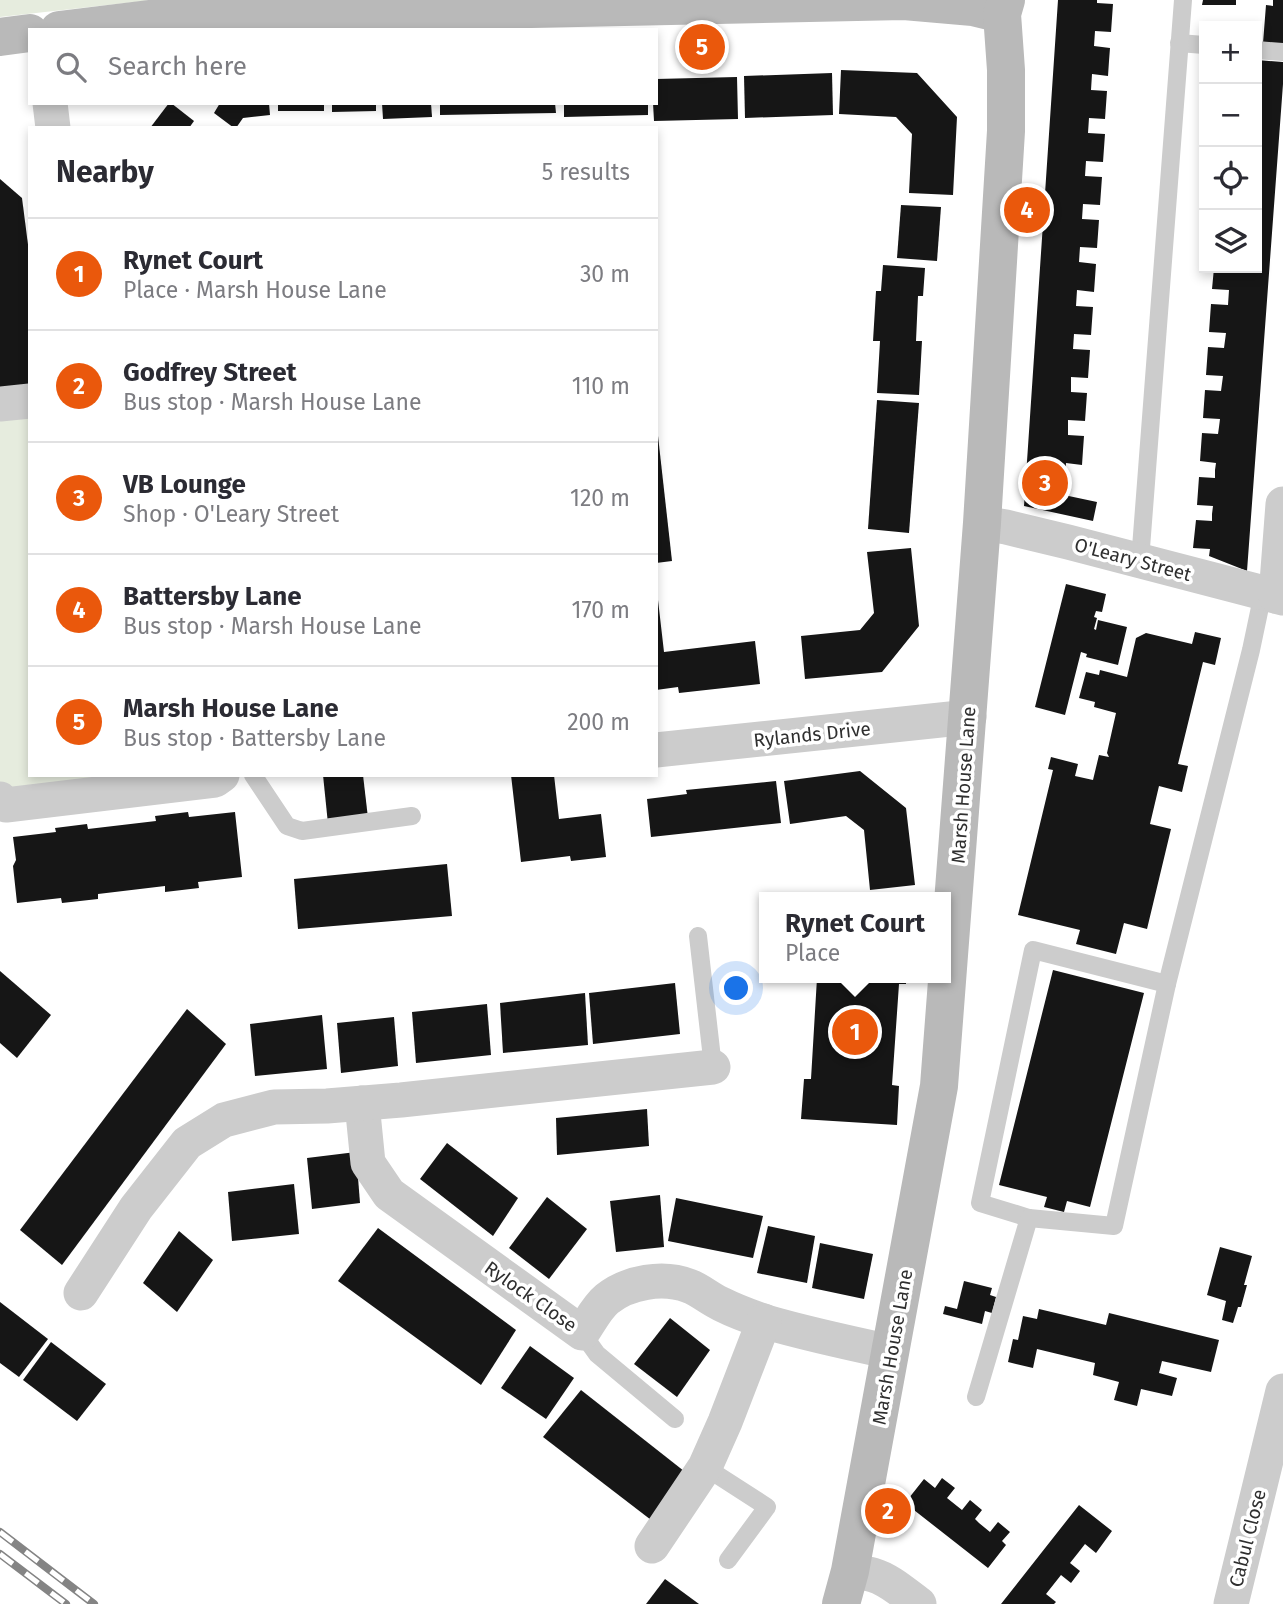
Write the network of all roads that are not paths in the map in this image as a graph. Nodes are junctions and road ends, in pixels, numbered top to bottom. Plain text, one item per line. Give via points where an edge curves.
1 (1183, 0) edge
2 (779, 2) edge
3 (521, 5) edge
4 (285, 7) edge
5 (1004, 7) edge
6 (75, 28) edge
7 (28, 33) edge
8 (0, 37) edge
9 (1179, 43) junction
10 (1199, 45) edge
11 (1262, 50) edge
12 (1283, 52) edge
13 (50, 105) edge
14 (53, 126) edge
15 (28, 401) edge
16 (0, 404) edge
17 (1283, 504) edge
18 (982, 523) junction
19 (1140, 561) junction
20 (1274, 596) edge
21 (969, 718) junction
22 (658, 750) edge
23 (219, 777) edge
24 (254, 777) edge
25 (0, 799) edge
26 (412, 816) dead end
27 (698, 936) dead end
28 (951, 939) edge
29 (947, 983) edge
30 (1167, 984) junction
31 (713, 1067) joint
32 (362, 1103) junction
33 (1029, 1218) junction
34 (81, 1293) dead end
35 (764, 1321) junction
36 (582, 1333) junction
37 (891, 1352) junction
38 (1283, 1391) edge
39 (976, 1397) dead end
40 (675, 1419) dead end
41 (705, 1467) junction
42 (652, 1546) dead end
43 (728, 1560) dead end
44 (845, 1588) edge
45 (919, 1604) edge
46 (1231, 1604) edge

1 - 9 lane
2 - 3 street
2 - 5 street via 904,1
3 - 4 street
4 - 6 street
5 - 18 street, Marsh House Lane via 1006,131
7 - 8 street
9 - 10 lane
9 - 19 lane
11 - 12 lane
13 - 14 street
15 - 16 street
17 - 20 street
18 - 19 street, O'Leary Street
18 - 21 street, Marsh House Lane
19 - 20 street, O'Leary Street
20 - 30 lane via 1251,650
21 - 22 street, Rylands Drive
21 - 28 street, Marsh House Lane
23 - 25 street via 6,806
24 - 26 lane via 287,826 302,831
27 - 31 lane
29 - 37 street, Marsh House Lane via 939,1086
30 - 33 lane via 1114,1226
30 - 33 lane via 1033,950 980,1203
31 - 32 street
32 - 34 street via 274,1107 224,1120 187,1143 136,1208
32 - 36 street, Rylock Close via 368,1163 389,1194
33 - 39 lane
35 - 36 street, Rylock Close via 722,1305 691,1286 662,1281 628,1287 606,1299
35 - 37 street, Rylock Close
35 - 41 street
36 - 40 lane via 597,1354
37 - 44 street, Marsh House Lane
38 - 46 street, Cabul Close
41 - 42 street
41 - 43 lane via 768,1507
44 - 45 street via 876,1576

